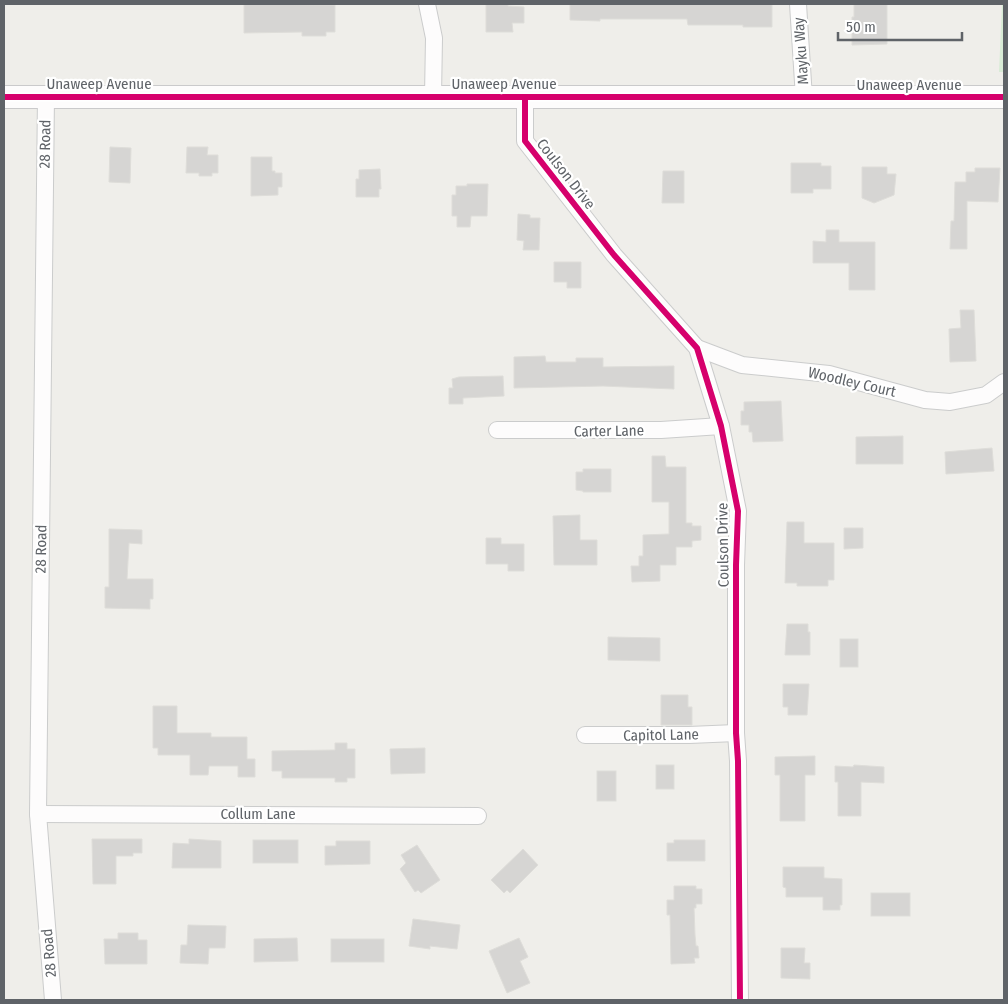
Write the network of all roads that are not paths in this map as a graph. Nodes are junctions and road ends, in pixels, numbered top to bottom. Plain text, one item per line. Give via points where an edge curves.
1 (427, 4) edge
2 (798, 4) edge
3 (46, 96) junction
4 (434, 96) junction
5 (4, 97) edge
6 (525, 97) junction
7 (1004, 97) edge
8 (804, 98) junction
9 (697, 348) junction
10 (1004, 382) edge
11 (722, 426) junction
12 (497, 430) dead end
13 (736, 733) junction
14 (586, 735) dead end
15 (38, 814) junction
16 (478, 816) dead end
17 (53, 1000) edge
18 (740, 1000) edge

1 - 4 street via 434,38
2 - 8 street, Mayku Way
3 - 4 main road, Unaweep Avenue
3 - 5 main road, Unaweep Avenue
3 - 15 street, 28 Road
4 - 6 main road, Unaweep Avenue
6 - 8 main road, Unaweep Avenue
6 - 9 street, Coulson Drive via 524,141 614,255
7 - 8 main road, Unaweep Avenue
9 - 10 street, Woodley Court via 742,365 829,374 925,400 950,402 986,394
9 - 11 street, Coulson Drive
11 - 12 street, Carter Lane via 651,430
11 - 13 street, Coulson Drive via 738,511
13 - 14 street, Capitol Lane
13 - 18 street, Coulson Drive
15 - 16 street, Collum Lane
15 - 17 street, 28 Road

